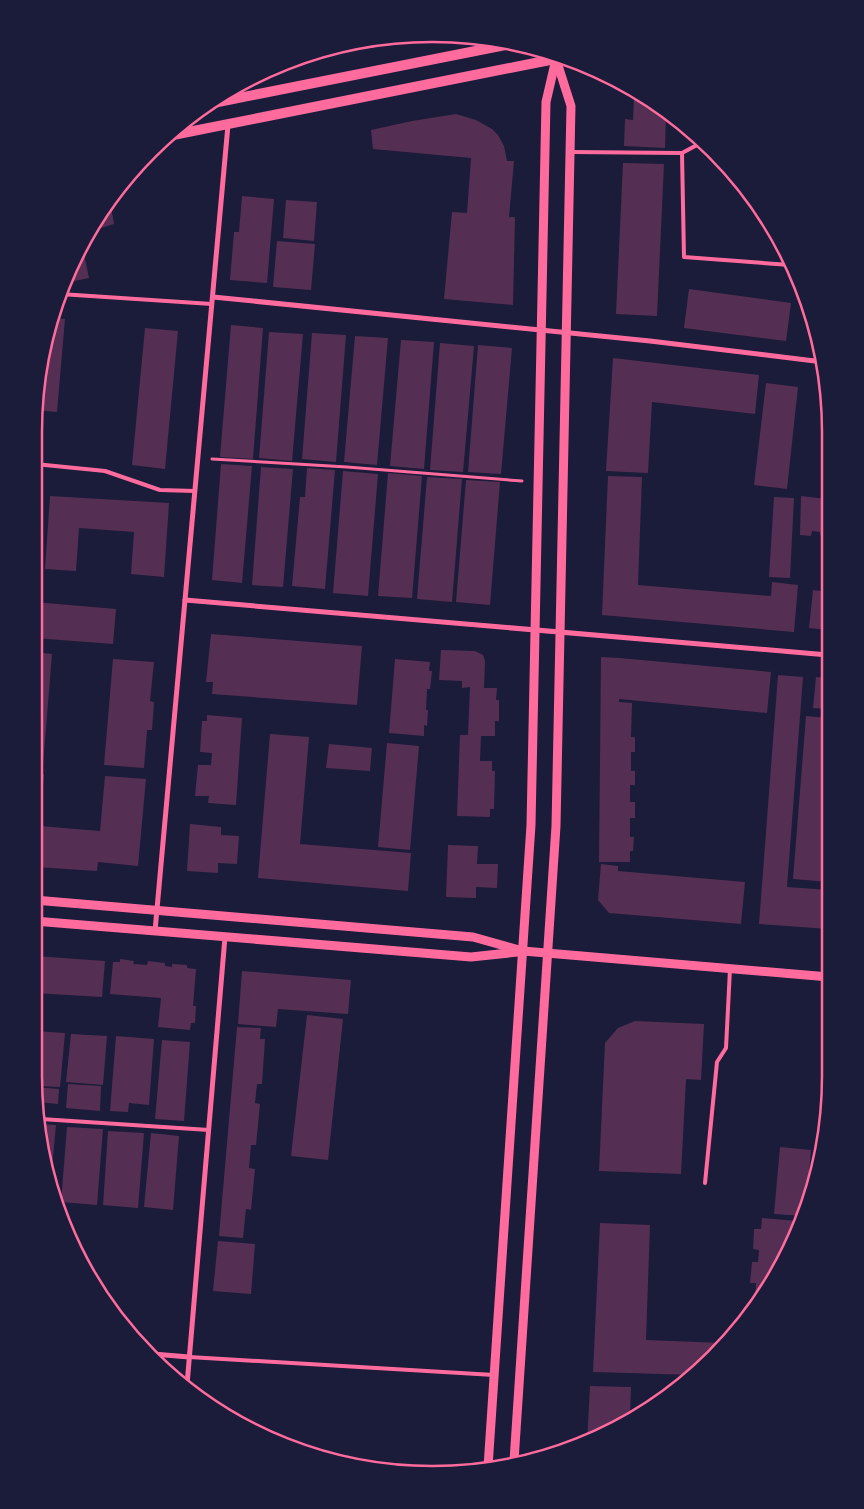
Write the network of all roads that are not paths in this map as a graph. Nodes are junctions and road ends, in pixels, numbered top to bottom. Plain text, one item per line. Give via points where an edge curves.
1 (493, 48) edge
2 (546, 60) edge
3 (557, 63) edge
4 (561, 64) edge
5 (229, 100) edge
6 (228, 124) junction
7 (182, 133) edge
8 (696, 146) edge
9 (570, 152) junction
10 (682, 153) junction
11 (783, 264) edge
12 (68, 295) edge
13 (213, 297) junction
14 (212, 304) junction
15 (541, 330) junction
16 (566, 333) junction
17 (815, 361) edge
18 (42, 465) edge
19 (195, 491) junction
20 (185, 600) junction
21 (535, 631) junction
22 (560, 633) junction
23 (822, 655) edge
24 (42, 901) edge
25 (157, 910) junction
26 (42, 922) edge
27 (155, 931) junction
28 (226, 937) junction
29 (523, 951) junction
30 (548, 953) junction
31 (730, 969) junction
32 (822, 976) edge
33 (45, 1119) edge
34 (209, 1130) junction
35 (705, 1184) dead end
36 (160, 1355) edge
37 (189, 1357) junction
38 (494, 1375) junction
39 (187, 1379) edge
40 (514, 1458) edge
41 (488, 1462) edge

1 - 5 main road
2 - 6 main road
3 - 15 street via 546,102
4 - 9 street via 571,106
6 - 7 main road
6 - 13 street
8 - 10 lane
9 - 10 lane
9 - 16 street
10 - 11 lane via 684,257
12 - 14 lane
13 - 14 street
13 - 15 street
14 - 19 street
15 - 16 street
15 - 21 street
16 - 17 street
16 - 22 street
18 - 19 lane via 105,471 160,490
19 - 20 street
20 - 21 street
20 - 25 street
21 - 22 street
21 - 29 street via 531,825
22 - 23 street
22 - 30 street via 556,826
24 - 25 street
25 - 27 street
25 - 29 street via 473,937
26 - 27 street
27 - 28 street
28 - 29 street via 471,957
28 - 34 street
29 - 30 street
29 - 38 street
30 - 31 street
30 - 40 street
31 - 32 street
31 - 35 lane via 726,1048 717,1062
33 - 34 lane
34 - 37 street
36 - 37 street
37 - 38 lane
37 - 39 street
38 - 41 street

